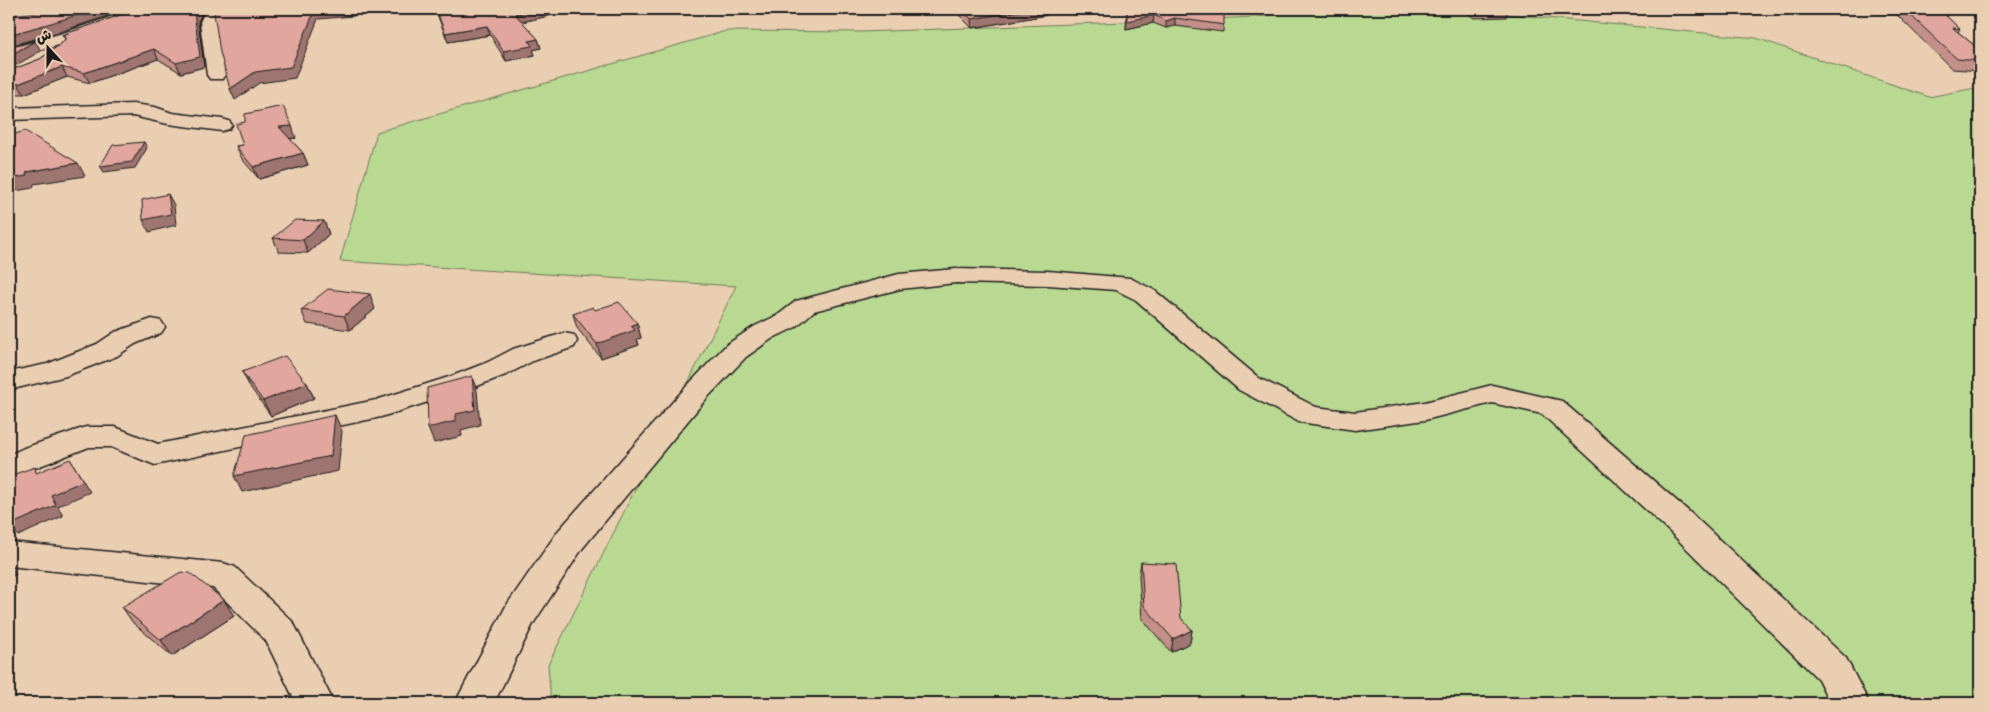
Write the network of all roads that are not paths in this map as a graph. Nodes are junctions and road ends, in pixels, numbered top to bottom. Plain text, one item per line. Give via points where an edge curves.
1 (149, 9) edge
2 (214, 9) edge
3 (69, 37) junction
4 (9, 53) edge
5 (38, 64) edge
6 (216, 75) dead end
7 (9, 114) edge
8 (222, 125) dead end
9 (152, 327) dead end
10 (564, 341) dead end
11 (9, 381) edge
12 (9, 468) edge
13 (9, 554) edge
14 (315, 703) edge
15 (474, 703) edge
16 (1849, 703) edge

1 - 3 street
2 - 6 street via 208,22
3 - 4 street
3 - 5 street
7 - 8 street via 133,110
9 - 11 street via 107,350 56,370
10 - 12 street via 523,354 462,382 381,408 155,455 115,437 86,437
13 - 14 street via 223,576 280,632
15 - 16 street via 519,616 570,540 736,351 787,321 805,306 899,282 956,276 1121,283 1145,295 1249,384 1309,415 1355,421 1425,411 1492,394 1552,407 1682,524 1826,662 1833,669

